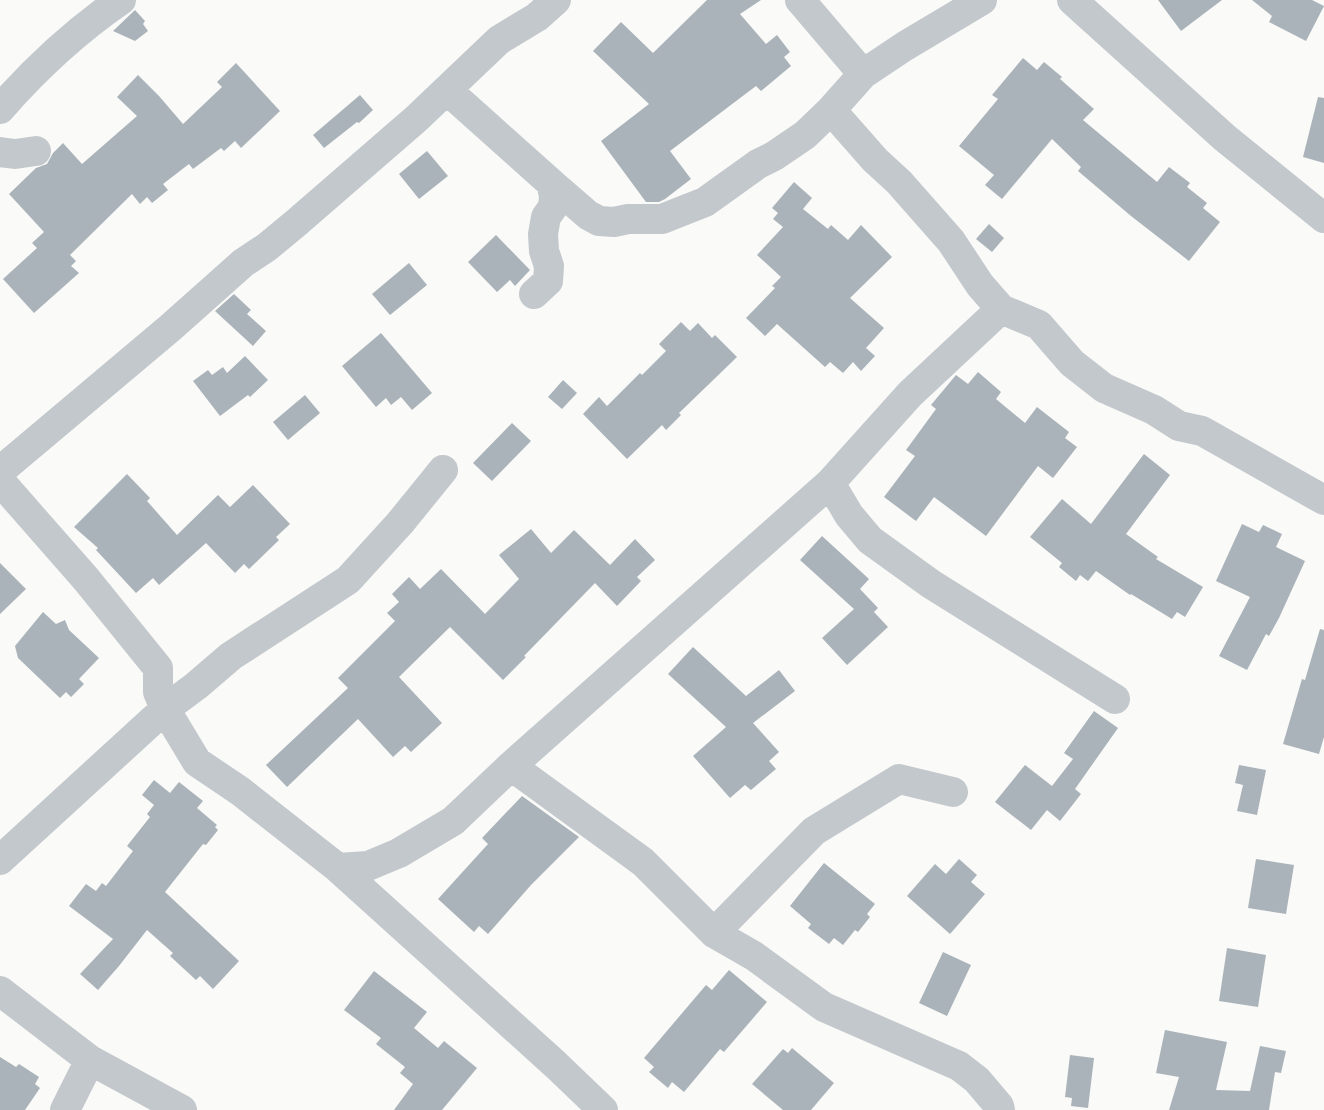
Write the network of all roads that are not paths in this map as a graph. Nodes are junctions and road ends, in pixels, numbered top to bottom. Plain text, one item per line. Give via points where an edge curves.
1 (121, 0) edge
2 (556, 0) edge
3 (801, 0) edge
4 (982, 0) edge
5 (1072, 0) edge
6 (863, 74) junction
7 (447, 90) junction
8 (0, 109) edge
9 (831, 110) junction
10 (36, 151) dead end
11 (0, 152) edge
12 (551, 183) junction
13 (1324, 218) edge
14 (534, 294) dead end
15 (1001, 309) junction
16 (1, 470) edge
17 (443, 470) dead end
18 (830, 483) junction
19 (1324, 500) edge
20 (1115, 699) dead end
21 (165, 708) junction
22 (511, 766) junction
23 (953, 792) dead end
24 (0, 860) edge
25 (338, 868) junction
26 (714, 933) junction
27 (0, 991) edge
28 (90, 1060) junction
29 (65, 1110) edge
30 (182, 1110) edge
31 (603, 1110) edge
32 (1000, 1110) edge

1 - 8 street via 25,80
2 - 7 street via 537,17 498,40
3 - 6 street
4 - 6 street
5 - 13 street via 1225,138
6 - 9 street
7 - 12 street
7 - 16 street via 296,224 243,263
9 - 12 street via 805,135 705,202 662,219 599,221
9 - 15 street via 944,233
10 - 11 street
12 - 14 street via 553,207 546,217 543,234 548,281
15 - 18 street via 910,394
15 - 19 street via 1039,325 1072,363 1104,388 1179,426 1202,431
16 - 21 street via 158,668 158,692
17 - 21 street via 348,580 231,656
18 - 20 street via 870,540 931,584
18 - 22 street
21 - 24 street
21 - 25 street via 197,762
22 - 25 street via 453,821 399,853 368,866
22 - 26 street via 643,862
23 - 26 street via 899,779 814,831
25 - 31 street
26 - 32 street via 754,956 824,1007 959,1066 977,1080
27 - 28 street
28 - 29 street
28 - 30 street

